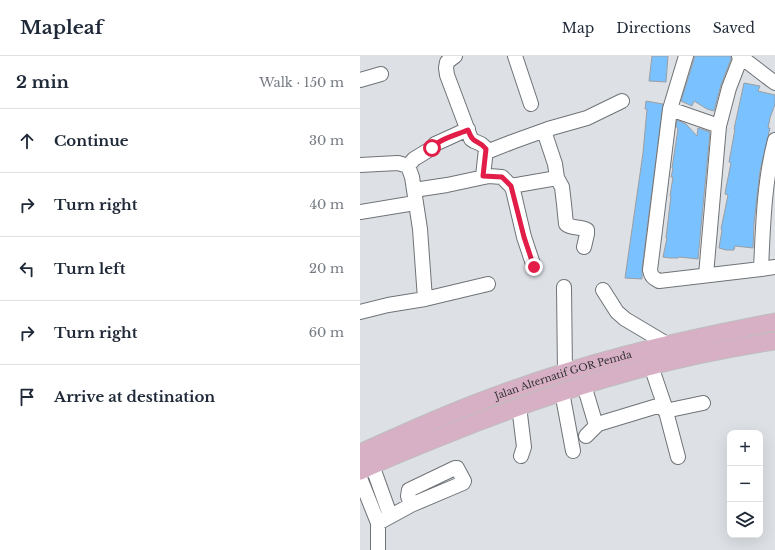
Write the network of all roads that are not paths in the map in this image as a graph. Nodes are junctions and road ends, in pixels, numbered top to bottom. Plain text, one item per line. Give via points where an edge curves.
1 (455, 56) edge
2 (515, 56) edge
3 (740, 56) edge
4 (684, 59) edge
5 (381, 74) dead end
6 (360, 80) edge
7 (775, 83) edge
8 (622, 101) dead end
9 (531, 104) dead end
10 (670, 109) junction
11 (719, 126) junction
12 (468, 130) junction
13 (544, 131) junction
14 (775, 140) edge
15 (486, 149) junction
16 (360, 165) edge
17 (408, 166) junction
18 (483, 176) junction
19 (557, 178) junction
20 (511, 186) junction
21 (415, 197) junction
22 (769, 210) edge
23 (360, 212) edge
24 (584, 247) dead end
25 (534, 267) dead end
26 (775, 267) edge
27 (761, 269) junction
28 (706, 275) junction
29 (488, 284) dead end
30 (564, 287) dead end
31 (603, 290) dead end
32 (425, 299) junction
33 (360, 312) edge
34 (775, 322) edge
35 (775, 341) edge
36 (667, 344) junction
37 (651, 366) junction
38 (565, 373) junction
39 (584, 385) junction
40 (562, 392) junction
41 (703, 403) dead end
42 (519, 406) junction
43 (665, 408) junction
44 (598, 424) junction
45 (586, 436) dead end
46 (573, 451) dead end
47 (360, 453) edge
48 (521, 456) dead end
49 (678, 457) dead end
50 (366, 468) edge
51 (360, 478) edge
52 (411, 505) dead end
53 (390, 515) junction
54 (378, 523) junction
55 (378, 550) edge

1 - 12 street via 446,68
2 - 9 street
3 - 7 street
3 - 11 street
4 - 10 street
5 - 6 street
8 - 13 street via 587,118
10 - 11 street
10 - 28 street via 651,275 659,281
11 - 28 street
12 - 15 street via 471,138
12 - 17 street via 435,144
13 - 15 street via 490,151
13 - 19 street
14 - 22 street
15 - 18 street
16 - 17 street via 398,163
17 - 21 street
18 - 20 street via 502,177
18 - 21 street via 446,185
19 - 20 street
19 - 24 street via 563,193 566,224 587,230
20 - 25 street
21 - 23 street
21 - 32 street via 421,236
22 - 27 street
26 - 27 street
27 - 28 street
29 - 32 street
30 - 38 street
31 - 36 street via 616,312
32 - 33 street
34 - 36 main road, Jalan Alternatif GOR Pemda
35 - 37 main road, Jalan Alternatif GOR Pemda
36 - 38 main road, Jalan Alternatif GOR Pemda
37 - 39 main road, Jalan Alternatif GOR Pemda
37 - 43 street
38 - 47 main road, Jalan Alternatif GOR Pemda via 477,403
39 - 40 main road, Jalan Alternatif GOR Pemda
39 - 44 street via 595,422
40 - 42 main road, Jalan Alternatif GOR Pemda
40 - 46 street
41 - 43 street
42 - 48 street via 524,447
42 - 50 main road, Jalan Alternatif GOR Pemda
43 - 44 street
43 - 49 street
44 - 45 street
50 - 53 street
51 - 54 street
52 - 53 street
53 - 54 street
54 - 55 street

